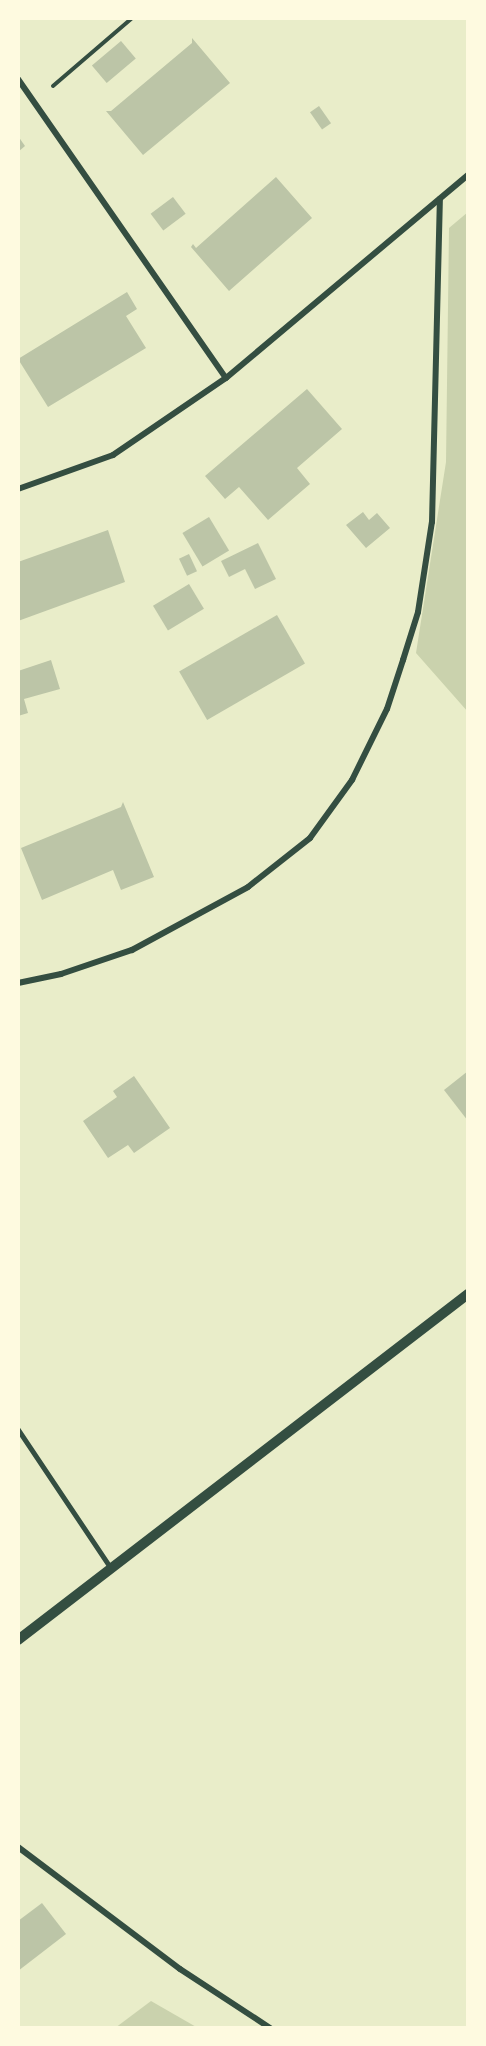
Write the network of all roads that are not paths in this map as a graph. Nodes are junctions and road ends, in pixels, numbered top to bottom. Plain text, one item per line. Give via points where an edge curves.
1 (18, 79) edge
2 (468, 175) edge
3 (440, 199) junction
4 (226, 378) junction
5 (18, 489) edge
6 (18, 983) edge
7 (468, 1294) edge
8 (18, 1429) edge
9 (111, 1568) junction
10 (18, 1640) edge
11 (18, 1847) edge
12 (270, 2028) edge

1 - 4 street
2 - 3 street
3 - 4 street
3 - 6 street via 432,522 418,612 387,709 352,780 310,838 282,864 238,893 132,950 61,974
4 - 5 street via 113,454
7 - 9 street
8 - 9 lane
9 - 10 street
11 - 12 street via 180,1969

